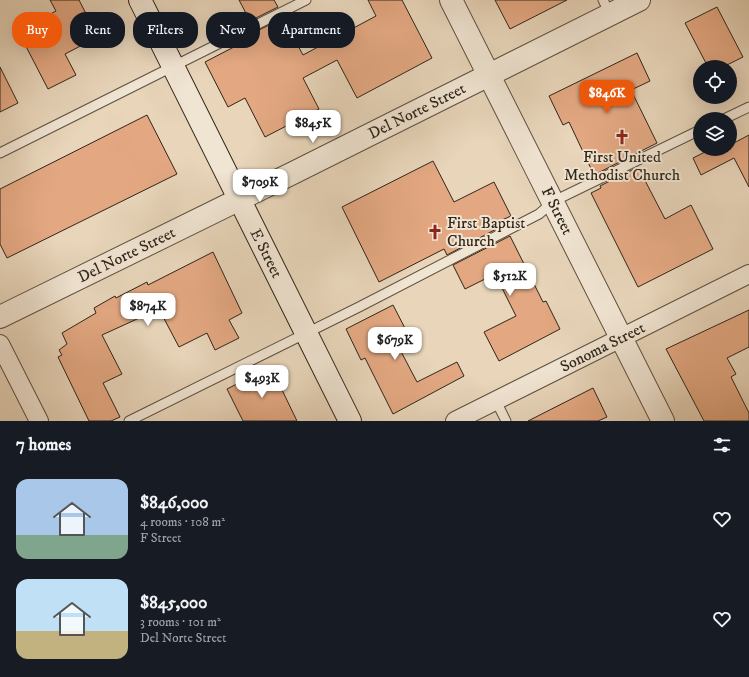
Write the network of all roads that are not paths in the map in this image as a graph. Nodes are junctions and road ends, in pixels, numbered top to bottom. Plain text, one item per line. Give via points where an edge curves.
1 (140, 0) edge
2 (306, 0) edge
3 (451, 0) edge
4 (639, 0) edge
5 (607, 7) edge
6 (172, 67) junction
7 (490, 75) junction
8 (749, 107) edge
9 (737, 113) edge
10 (693, 133) edge
11 (0, 153) edge
12 (239, 199) junction
13 (554, 201) junction
14 (749, 274) edge
15 (0, 316) edge
16 (306, 333) junction
17 (622, 338) junction
18 (0, 344) edge
19 (496, 401) junction
20 (39, 421) edge
21 (129, 421) edge
22 (350, 421) edge
23 (456, 421) edge
24 (506, 421) edge
25 (663, 421) edge

1 - 6 street, E Street
2 - 6 lane
3 - 7 street, F Street
4 - 5 street, Del Norte Street
5 - 7 street, Del Norte Street
6 - 11 lane
6 - 12 street, E Street
7 - 12 street, Del Norte Street
7 - 13 street, F Street
8 - 9 lane
10 - 13 lane
12 - 15 street, Del Norte Street
12 - 16 street, E Street
13 - 16 lane via 539,214
13 - 17 street, F Street
14 - 17 street, Sonoma Street
16 - 21 lane
16 - 22 street, E Street
17 - 19 street, Sonoma Street
17 - 25 street, F Street
18 - 20 street
19 - 23 street, Sonoma Street
19 - 24 lane

